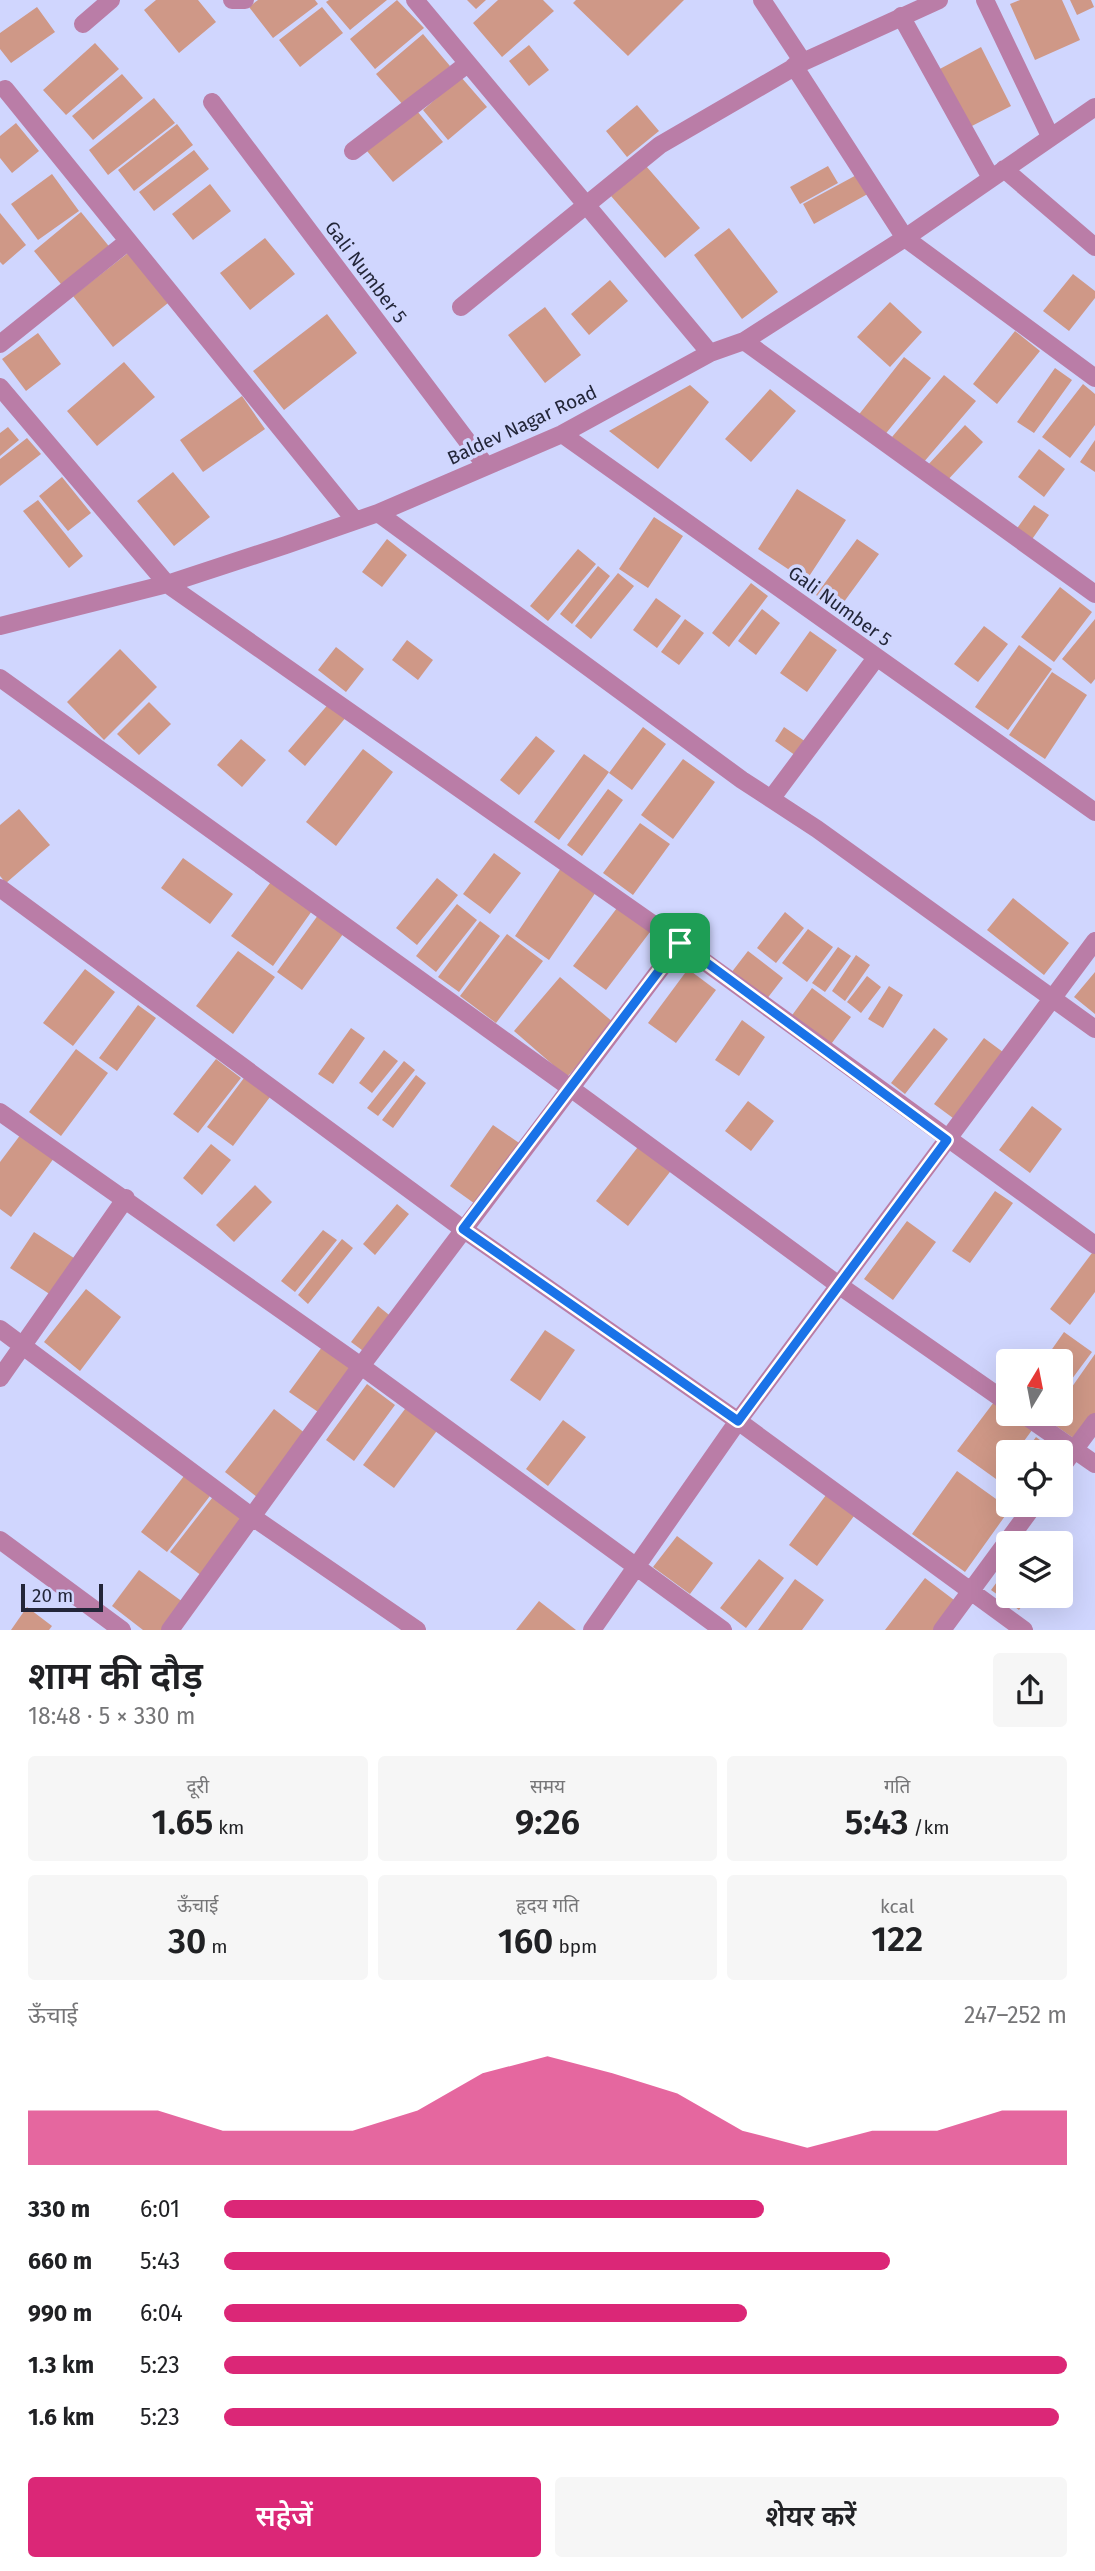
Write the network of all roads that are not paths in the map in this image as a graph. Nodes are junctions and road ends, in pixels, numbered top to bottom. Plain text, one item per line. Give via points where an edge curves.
1 (111, 0) edge
2 (232, 0) edge
3 (244, 0) edge
4 (415, 0) edge
5 (762, 0) edge
6 (939, 0) edge
7 (985, 0) edge
8 (901, 16) junction
9 (83, 24) dead end
10 (799, 64) junction
11 (466, 65) junction
12 (2, 88) edge
13 (212, 102) dead end
14 (1095, 107) edge
15 (1050, 136) junction
16 (353, 151) dead end
17 (997, 174) junction
18 (587, 205) junction
19 (905, 238) junction
20 (127, 242) junction
21 (1095, 247) edge
22 (461, 307) dead end
23 (744, 341) junction
24 (0, 344) edge
25 (710, 353) junction
26 (1095, 379) edge
27 (0, 387) edge
28 (562, 434) junction
29 (486, 467) junction
30 (378, 513) junction
31 (354, 519) junction
32 (167, 584) junction
33 (1095, 594) edge
34 (0, 626) edge
35 (876, 658) junction
36 (0, 678) edge
37 (771, 799) junction
38 (1095, 812) edge
39 (0, 888) edge
40 (1095, 941) edge
41 (680, 943) junction
42 (1051, 998) junction
43 (1095, 1029) edge
44 (569, 1087) junction
45 (0, 1112) edge
46 (947, 1140) junction
47 (126, 1198) junction
48 (463, 1229) junction
49 (1095, 1245) edge
50 (840, 1286) junction
51 (0, 1329) edge
52 (24, 1347) junction
53 (361, 1366) junction
54 (0, 1378) edge
55 (996, 1395) edge
56 (738, 1421) junction
57 (1095, 1422) edge
58 (1040, 1426) edge
59 (1075, 1450) junction
60 (1073, 1453) edge
61 (1095, 1464) edge
62 (251, 1517) junction
63 (1025, 1517) edge
64 (0, 1541) edge
65 (638, 1565) junction
66 (971, 1591) junction
67 (122, 1629) edge
68 (170, 1629) edge
69 (417, 1629) edge
70 (592, 1629) edge
71 (723, 1629) edge
72 (942, 1629) edge
73 (1024, 1629) edge

1 - 9 street
2 - 3 street
4 - 11 street
5 - 10 street
6 - 8 street
7 - 15 street
8 - 10 street
8 - 17 street
10 - 18 street via 660,145
10 - 19 street
11 - 16 street
11 - 18 street
12 - 20 street
13 - 29 street, Gali Number 5
14 - 15 street, Baldev Nagar Road
15 - 17 street, Baldev Nagar Road
17 - 19 street, Baldev Nagar Road
17 - 21 street
18 - 22 street
18 - 25 street
19 - 23 street, Baldev Nagar Road
19 - 26 street
20 - 24 street
20 - 31 street
23 - 25 street, Baldev Nagar Road
23 - 33 street
25 - 28 street, Baldev Nagar Road
27 - 32 street
28 - 29 street, Baldev Nagar Road
28 - 35 street, Gali Number 5
29 - 30 street, Baldev Nagar Road
30 - 31 street, Baldev Nagar Road
30 - 37 street
31 - 32 street, Baldev Nagar Road
32 - 34 street, Baldev Nagar Road
32 - 41 street
35 - 37 street
35 - 38 street, Gali Number 5
36 - 44 street
37 - 42 street
39 - 48 street
40 - 42 street
41 - 44 street
41 - 46 street
42 - 43 street
42 - 46 street
44 - 48 street
44 - 50 street
45 - 47 street
46 - 49 street
46 - 50 street
47 - 52 street
47 - 53 street
48 - 53 street
48 - 56 street
50 - 55 street
50 - 56 street
51 - 52 street
52 - 54 street
52 - 62 street
53 - 62 street
53 - 65 street
56 - 65 street
56 - 66 street
57 - 59 street
58 - 59 street
59 - 60 street
59 - 61 street
62 - 68 street
62 - 69 street
63 - 66 street
64 - 67 street
65 - 70 street
65 - 71 street
66 - 72 street
66 - 73 street

